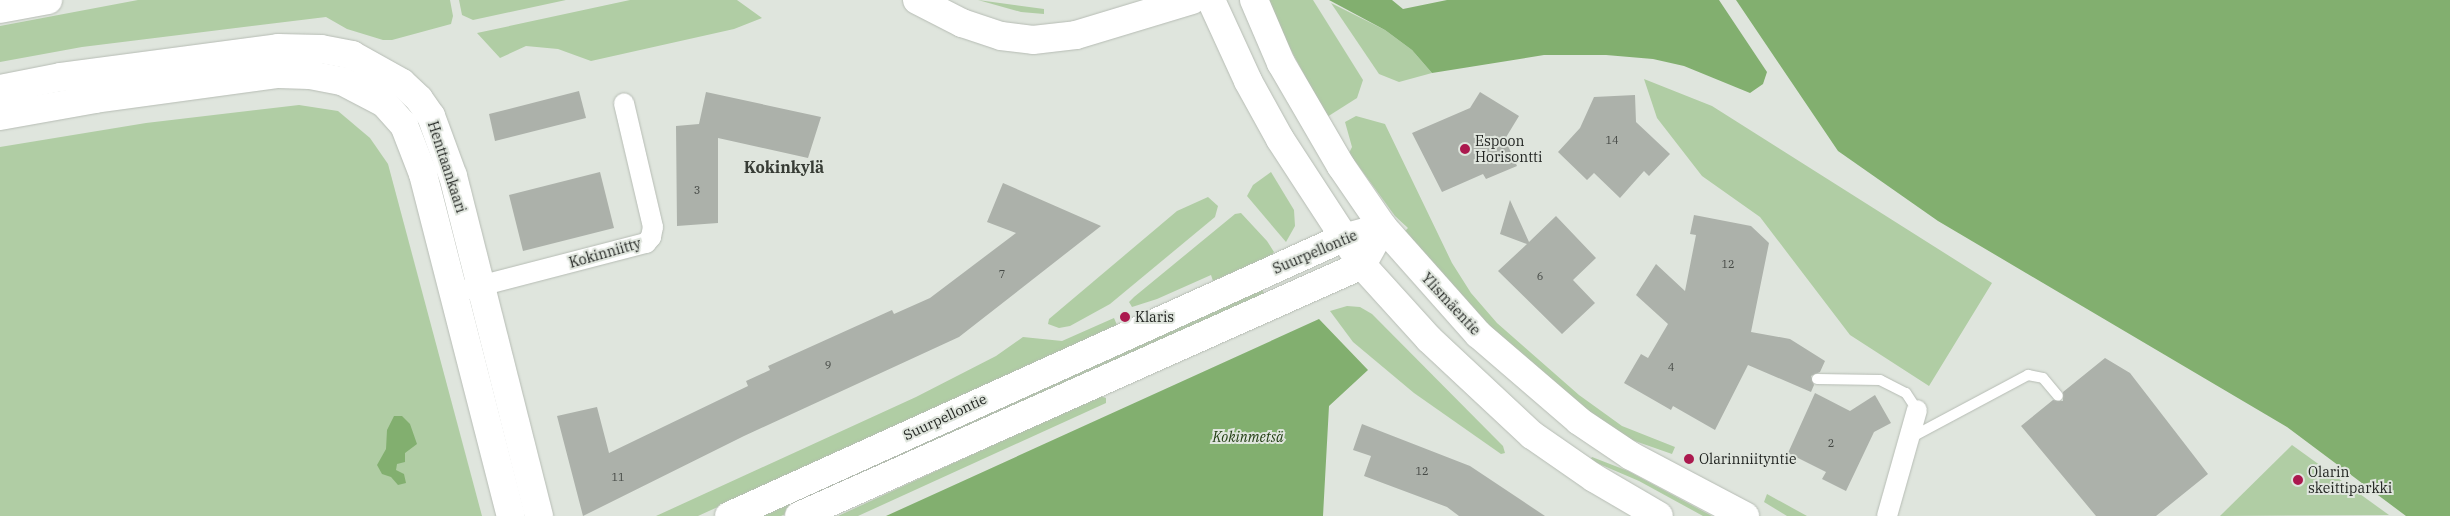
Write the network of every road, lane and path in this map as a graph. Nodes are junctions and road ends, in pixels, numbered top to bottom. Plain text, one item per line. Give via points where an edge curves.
1 (48, 0) edge
2 (917, 0) edge
3 (1192, 0) edge
4 (1211, 0) edge
5 (1254, 0) edge
6 (0, 9) edge
7 (0, 89) edge
8 (624, 103) dead end
9 (0, 116) edge
10 (1382, 227) junction
11 (1343, 238) junction
12 (1362, 265) junction
13 (481, 286) junction
14 (454, 293) junction
15 (1817, 380) dead end
16 (2058, 396) dead end
17 (1917, 410) joint
18 (1909, 439) junction
19 (512, 516) edge
20 (540, 516) edge
21 (729, 516) edge
22 (799, 516) edge
23 (1660, 516) edge
24 (1745, 516) edge
25 (1887, 516) edge

1 - 6 main road
2 - 3 main road via 1001,36 1033,40 1076,35
4 - 11 main road via 1248,81 1307,185
5 - 10 main road, Ylismäentie via 1281,63 1341,166
7 - 13 main road, Henttaankaari via 61,77 278,48 321,49 368,62 402,83 419,98 430,116 453,176
8 - 13 street, Kokinniitty via 653,227 652,237 646,243
9 - 14 main road, Henttaankaari via 95,99 278,74 310,74 342,81 384,104 404,126 423,174
10 - 11 main road, Suurpellontie
10 - 12 main road, Suurpellontie
10 - 24 main road, Ylismäentie via 1478,334 1523,376 1631,456
11 - 12 main road
11 - 21 main road, Suurpellontie
12 - 22 main road
12 - 23 main road via 1429,338 1532,435 1594,478
13 - 14 street, Kokinniitty
13 - 20 main road, Henttaankaari
14 - 19 main road, Henttaankaari
15 - 17 lane via 1880,380 1906,393
16 - 18 lane via 2043,378 2028,375
17 - 18 street
18 - 25 street

